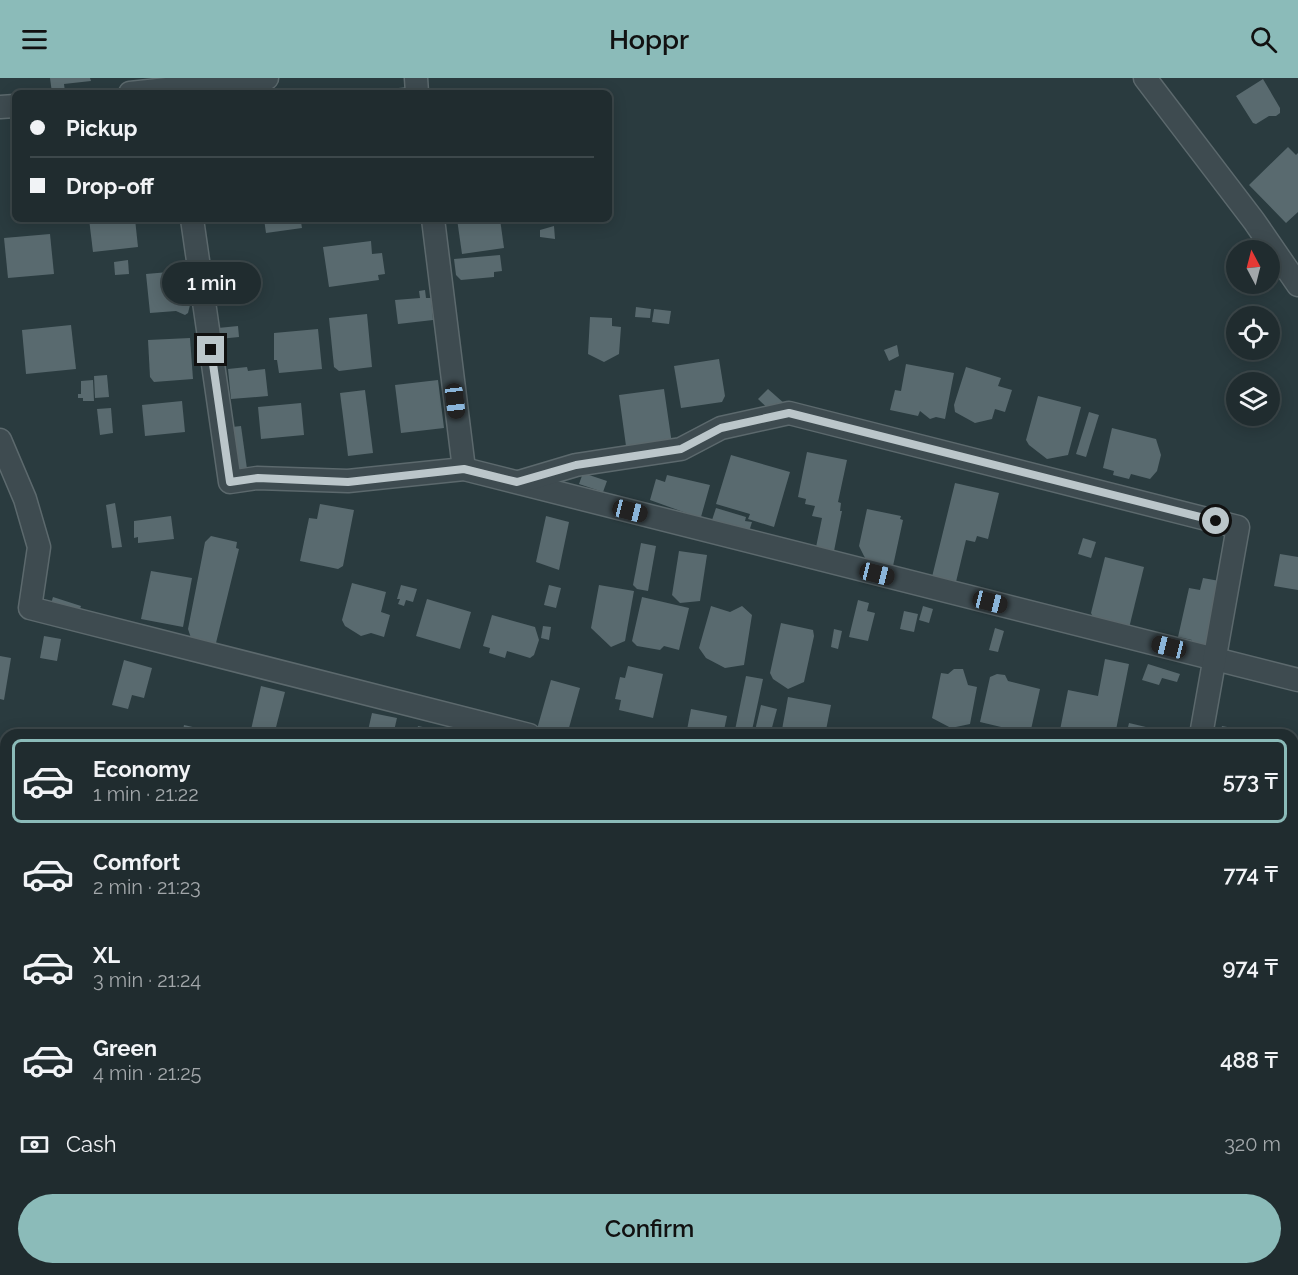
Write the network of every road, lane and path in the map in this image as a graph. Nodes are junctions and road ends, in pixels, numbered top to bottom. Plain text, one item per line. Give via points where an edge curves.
1 (267, 78) edge
2 (1145, 78) edge
3 (173, 86) edge
4 (148, 90) edge
5 (192, 222) edge
6 (433, 222) edge
7 (1298, 285) edge
8 (0, 440) edge
9 (464, 469) junction
10 (517, 482) junction
11 (1214, 658) junction
12 (1298, 681) edge
13 (505, 729) edge
14 (1202, 729) edge

1 - 3 street
2 - 7 street
3 - 4 street
5 - 9 street via 230,482 258,478 348,482
6 - 9 street
8 - 13 street via 25,499 39,547 30,608
9 - 10 street
10 - 11 street
10 - 11 street via 576,465 681,449 721,428 789,413 801,416 1238,527
11 - 12 street
11 - 14 street

